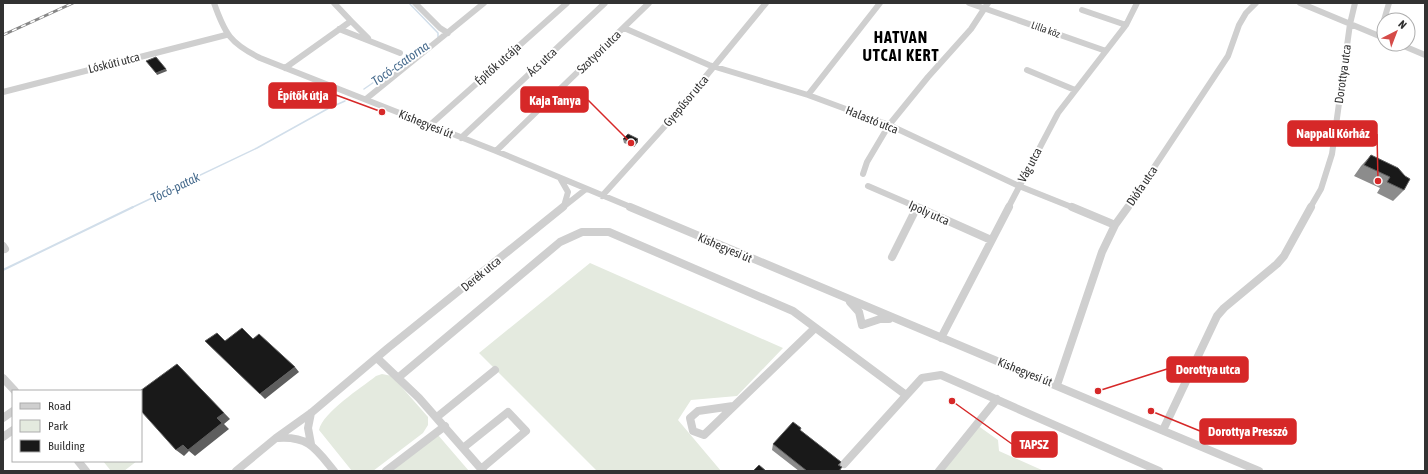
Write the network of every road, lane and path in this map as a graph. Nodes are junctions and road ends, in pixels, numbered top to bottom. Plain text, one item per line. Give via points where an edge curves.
1 (214, 3) edge
2 (334, 3) edge
3 (415, 3) edge
4 (484, 3) edge
5 (567, 3) edge
6 (605, 3) edge
7 (649, 3) edge
8 (766, 3) edge
9 (880, 3) edge
10 (969, 3) edge
11 (1137, 3) edge
12 (1256, 3) edge
13 (1300, 3) edge
14 (1355, 3) edge
15 (987, 6) edge
16 (1082, 10) dead end
17 (351, 20) junction
18 (1350, 24) junction
19 (1126, 25) junction
20 (624, 28) junction
21 (339, 29) junction
22 (359, 29) junction
23 (351, 33) junction
24 (448, 33) junction
25 (1376, 34) edge
26 (226, 35) junction
27 (1376, 35) edge
28 (369, 40) junction
29 (1348, 41) junction
30 (1106, 51) junction
31 (400, 53) dead end
32 (716, 66) junction
33 (285, 68) junction
34 (1028, 70) dead end
35 (1075, 90) junction
36 (3, 92) edge
37 (808, 95) junction
38 (366, 99) junction
39 (430, 125) junction
40 (889, 125) junction
41 (461, 138) junction
42 (496, 151) junction
43 (863, 174) dead end
44 (560, 178) junction
45 (868, 186) dead end
46 (1019, 186) junction
47 (586, 189) junction
48 (602, 196) junction
49 (563, 208) junction
50 (917, 208) junction
51 (1115, 225) junction
52 (990, 240) junction
53 (892, 257) dead end
54 (847, 299) junction
55 (896, 320) junction
56 (815, 328) junction
57 (941, 338) junction
58 (377, 358) junction
59 (495, 370) dead end
60 (399, 377) junction
61 (3, 378) edge
62 (1057, 385) junction
63 (14, 390) edge
64 (906, 395) junction
65 (997, 399) junction
66 (733, 406) junction
67 (12, 412) edge
68 (311, 413) junction
69 (437, 417) junction
70 (3, 418) edge
71 (445, 426) junction
72 (1163, 430) junction
73 (12, 431) edge
74 (3, 437) edge
75 (276, 438) junction
76 (311, 444) junction
77 (463, 448) junction
78 (79, 462) edge
79 (844, 464) dead end
80 (482, 470) edge
81 (86, 471) edge
82 (236, 471) edge
83 (334, 471) edge
84 (386, 471) edge
85 (939, 471) edge
86 (1159, 471) edge
87 (1259, 471) edge

1 - 26 street, Kishegyesi út
2 - 17 street
3 - 24 street
4 - 24 street
5 - 39 street, Építők utcája
6 - 41 street, Ács utca
7 - 20 street, Szotyori utca
8 - 32 street, Gyepűsor utca
9 - 37 street
10 - 15 street, Lilla köz
11 - 19 street, Vág utca
12 - 51 street, Diófa utca via 1239,25 1228,56
13 - 18 street
14 - 18 street, Dorottya utca
15 - 30 street, Lilla köz
15 - 40 street via 971,29
16 - 19 street
17 - 21 street
17 - 22 street
18 - 25 street
18 - 29 street, Dorottya utca
19 - 30 street, Vág utca
20 - 32 street, Halastó utca
20 - 42 street, Szotyori utca
21 - 23 street
21 - 33 street
22 - 23 street
22 - 28 street
23 - 28 street
24 - 38 street
26 - 33 street, Kishegyesi út via 246,52
26 - 36 street, Lóskúti utca
27 - 29 street via 1356,32
28 - 31 street
29 - 72 street, Dorottya utca via 1332,154 1318,194 1284,256 1218,316
30 - 35 street, Vág utca
32 - 37 street, Halastó utca
32 - 48 street, Gyepűsor utca
33 - 38 street, Kishegyesi út
34 - 35 street
35 - 46 street, Vág utca via 1058,113
37 - 40 street, Halastó utca
38 - 39 street, Kishegyesi út
39 - 41 street, Kishegyesi út
40 - 43 street via 867,162
40 - 46 street, Halastó utca
41 - 42 street, Kishegyesi út
42 - 44 street, Kishegyesi út
44 - 47 street, Kishegyesi út
44 - 49 street via 568,192
45 - 50 street, Ipoly utca
46 - 51 street, Halastó utca
46 - 52 street, Vág utca
47 - 48 street, Kishegyesi út
47 - 49 street, Derék utca
48 - 54 street, Kishegyesi út
49 - 58 street, Derék utca
50 - 52 street, Ipoly utca
50 - 53 street
51 - 62 street, Diófa utca via 1102,252
52 - 57 street, Vág utca
54 - 55 street, Kishegyesi út
54 - 55 street via 856,308 862,325 880,319
55 - 57 street, Kishegyesi út
56 - 60 street via 793,311 609,232 582,232 560,242
56 - 64 street
56 - 66 street
57 - 62 street, Kishegyesi út
58 - 60 street
58 - 68 street, Derék utca
59 - 69 street
60 - 69 street
61 - 63 street
62 - 72 street, Kishegyesi út
64 - 65 street via 922,378 941,375
64 - 79 street
65 - 85 street
65 - 86 street
66 - 66 street via 704,435 693,431 690,418 698,411
67 - 70 street
68 - 75 street, Derék utca
68 - 76 street via 308,430
69 - 71 street
71 - 77 street
71 - 84 street
72 - 87 street, Kishegyesi út
73 - 74 street
75 - 76 street via 298,437
75 - 82 street, Derék utca
76 - 83 street
77 - 80 street
77 - 80 street via 508,412 526,431
78 - 81 street

